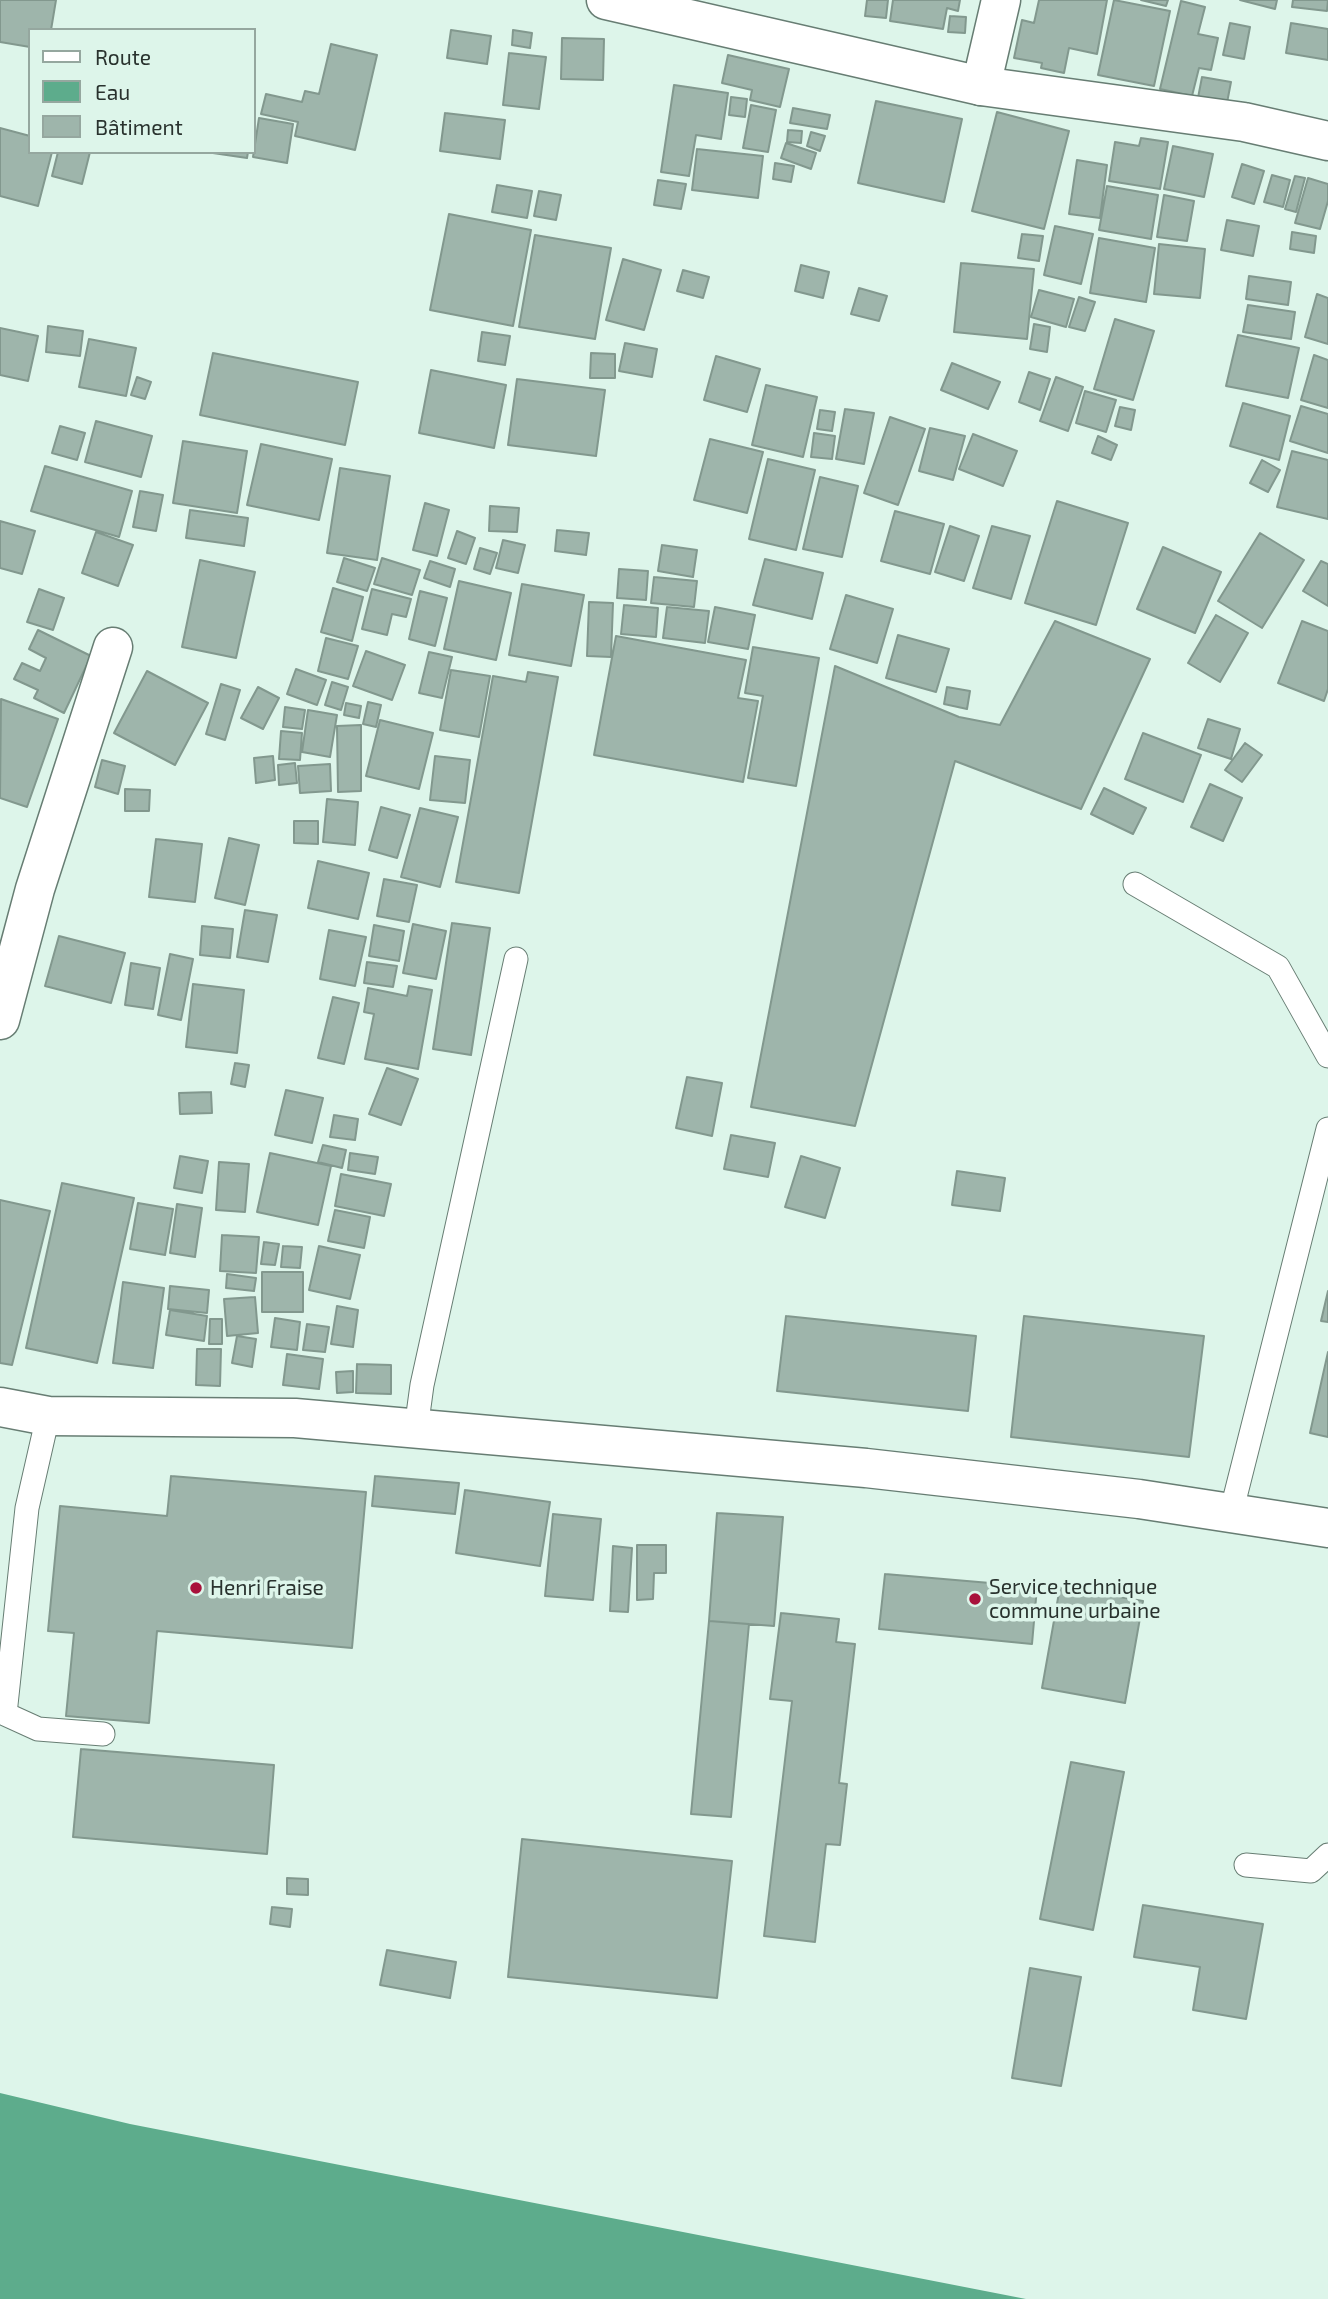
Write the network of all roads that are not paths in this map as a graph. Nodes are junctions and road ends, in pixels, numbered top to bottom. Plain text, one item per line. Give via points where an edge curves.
1 (606, 0) edge
2 (1001, 0) edge
3 (981, 86) junction
4 (1328, 141) edge
5 (113, 647) dead end
6 (1135, 884) dead end
7 (516, 959) dead end
8 (0, 1020) edge
9 (1328, 1056) edge
10 (1328, 1129) edge
11 (0, 1407) edge
12 (48, 1416) junction
13 (416, 1429) junction
14 (1231, 1513) junction
15 (1328, 1528) edge
16 (103, 1734) dead end
17 (1328, 1855) edge
18 (1246, 1865) dead end

1 - 3 main road
2 - 3 main road
3 - 4 main road via 1244,122
5 - 8 main road via 35,889
6 - 9 lane via 1278,967
7 - 13 lane
10 - 14 lane
11 - 12 main road
12 - 13 main road via 295,1418
12 - 16 lane via 27,1508 5,1714 38,1729
13 - 14 main road via 880,1470
14 - 15 main road
17 - 18 lane via 1311,1871

